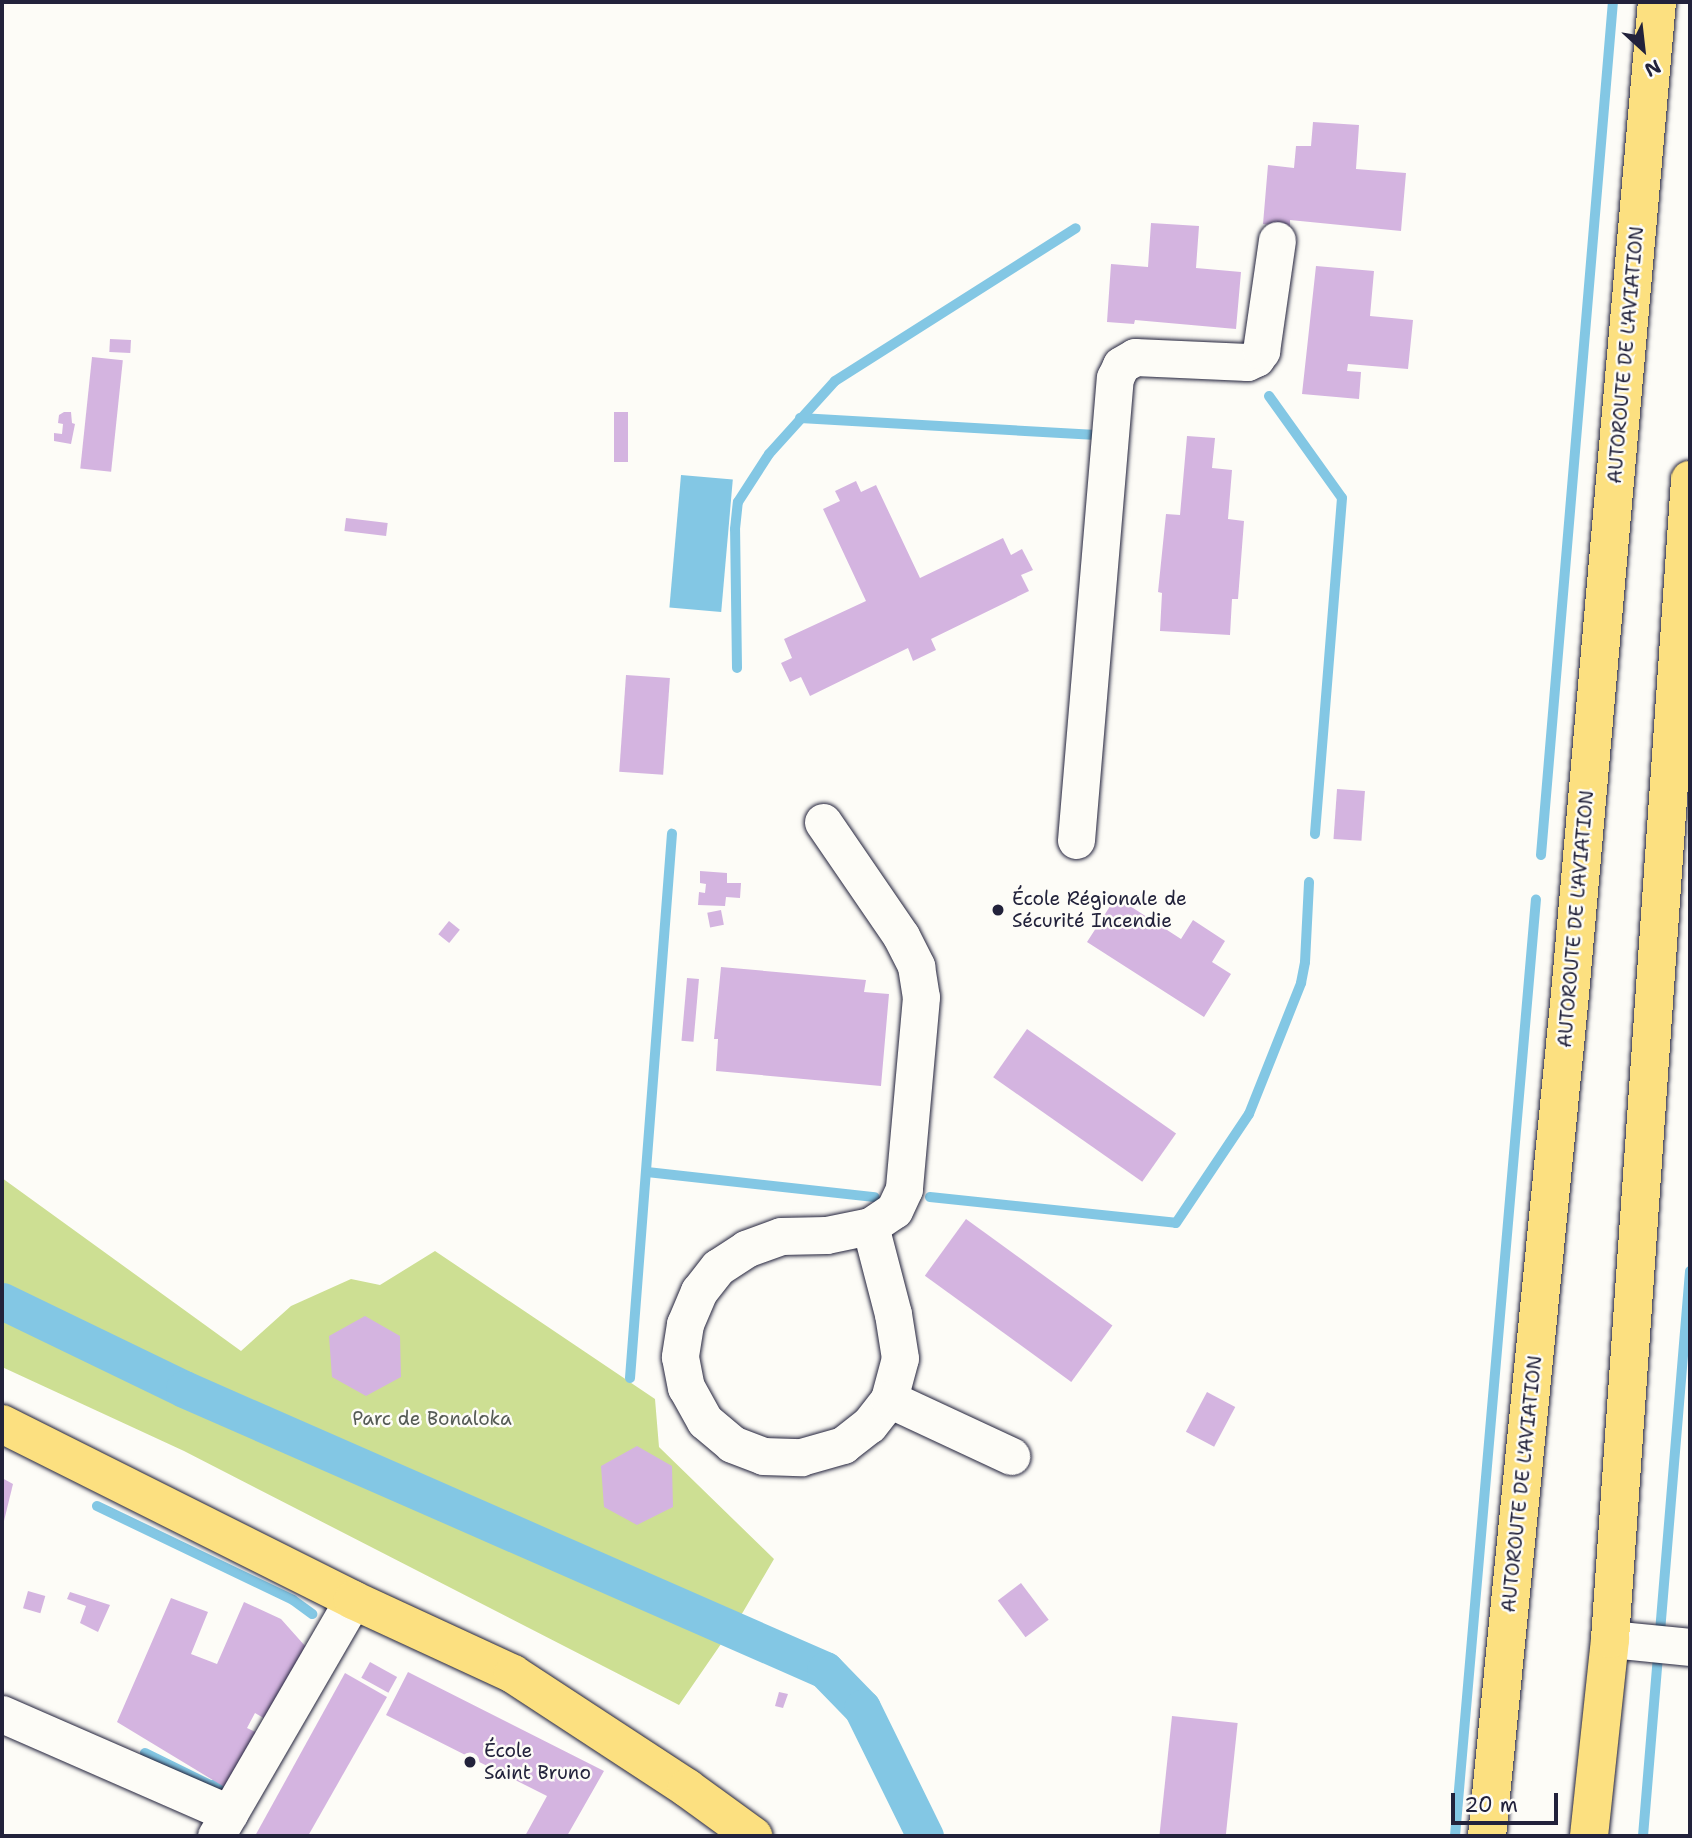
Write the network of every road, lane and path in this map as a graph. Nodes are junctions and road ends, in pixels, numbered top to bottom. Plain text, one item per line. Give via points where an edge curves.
1 (1657, 2) edge
2 (1277, 240) dead end
3 (1690, 480) edge
4 (823, 822) dead end
5 (1076, 840) dead end
6 (870, 1226) junction
7 (889, 1399) junction
8 (2, 1424) edge
9 (1011, 1457) dead end
10 (353, 1600) junction
11 (1610, 1639) junction
12 (1690, 1647) edge
13 (2, 1714) edge
14 (223, 1825) edge
15 (753, 1836) edge
16 (1487, 1836) edge
17 (1589, 1836) edge

1 - 16 main road, AUTOROUTE DE L'AVIATION via 1570,994
2 - 5 street via 1261,351 1256,358 1247,362 1135,358 1121,365 1115,377
3 - 11 main road
4 - 6 street via 901,936 916,966 921,998 904,1189 894,1210
6 - 7 street via 900,1358
6 - 7 street via 826,1235 781,1236 746,1249 718,1267 699,1291 685,1324 680,1357 686,1387 705,1421 732,1444 763,1456 801,1457 843,1445 869,1425
7 - 9 street
8 - 10 main road
10 - 14 street
10 - 15 main road via 513,1674
11 - 12 street
11 - 17 main road
13 - 14 street

